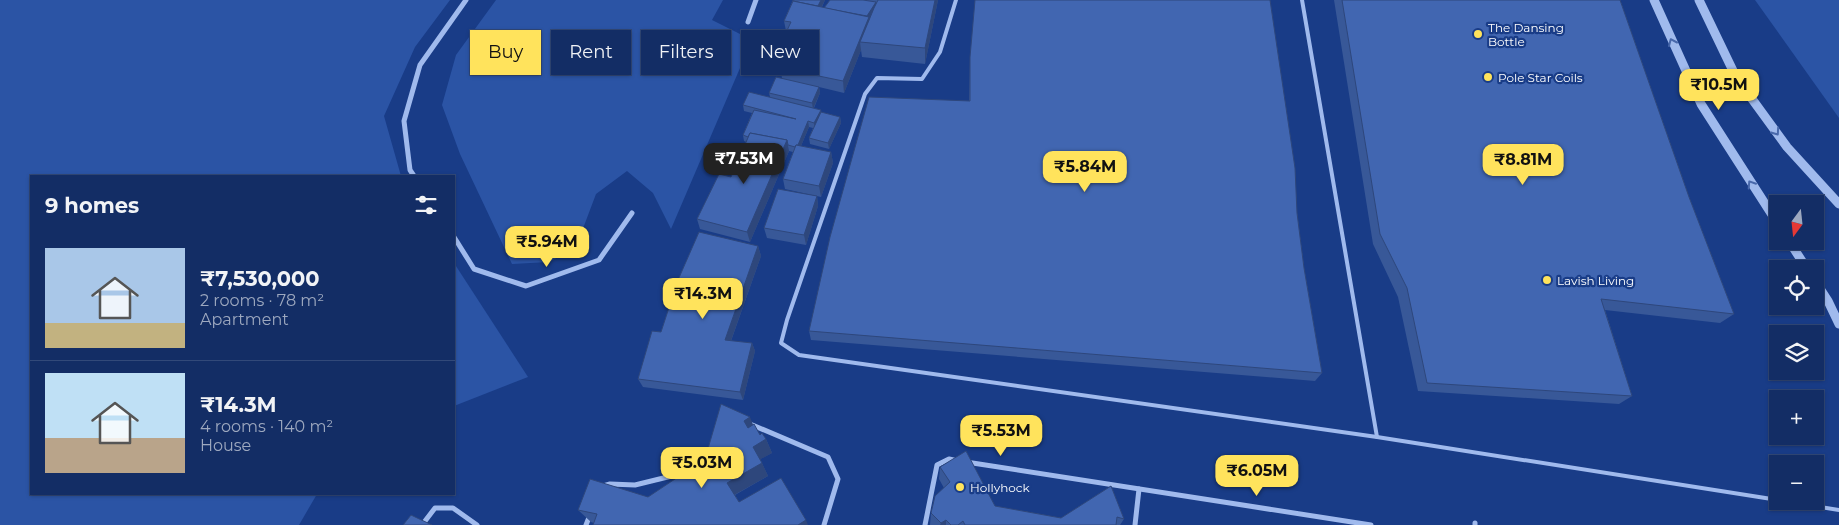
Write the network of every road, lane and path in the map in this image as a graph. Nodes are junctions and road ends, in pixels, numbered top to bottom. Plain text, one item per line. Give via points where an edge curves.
1 (466, 0) edge
2 (756, 0) edge
3 (956, 0) edge
4 (1302, 0) edge
5 (1654, 0) edge
6 (1699, 0) edge
7 (748, 22) dead end
8 (413, 175) edge
9 (1839, 204) edge
10 (1769, 210) edge
11 (632, 213) dead end
12 (455, 240) edge
13 (1824, 295) edge
14 (1839, 324) edge
15 (745, 422) edge
16 (1378, 437) junction
17 (696, 471) edge
18 (599, 487) edge
19 (1139, 489) junction
20 (1769, 499) edge
21 (1824, 508) edge
22 (591, 510) edge
23 (1839, 510) edge
24 (422, 525) edge
25 (477, 525) edge
26 (586, 525) edge
27 (824, 525) edge
28 (925, 525) edge
29 (1135, 525) edge
30 (1371, 525) edge

1 - 8 street via 420,65 404,121
2 - 7 street
3 - 16 lane via 942,48 934,66 922,79 877,78 865,94 781,344 798,355
4 - 16 lane
10 -> 5 street via 1701,104
6 -> 9 street via 1736,77 1787,147
11 - 12 street via 599,260 526,286 474,269
13 - 14 street
15 - 27 street via 828,457 838,479
16 - 20 lane
17 - 18 street via 635,485
19 - 28 street via 949,459 936,465
19 - 29 street
19 - 30 street
21 - 23 lane
22 - 26 street
24 - 25 street via 435,508 453,508

